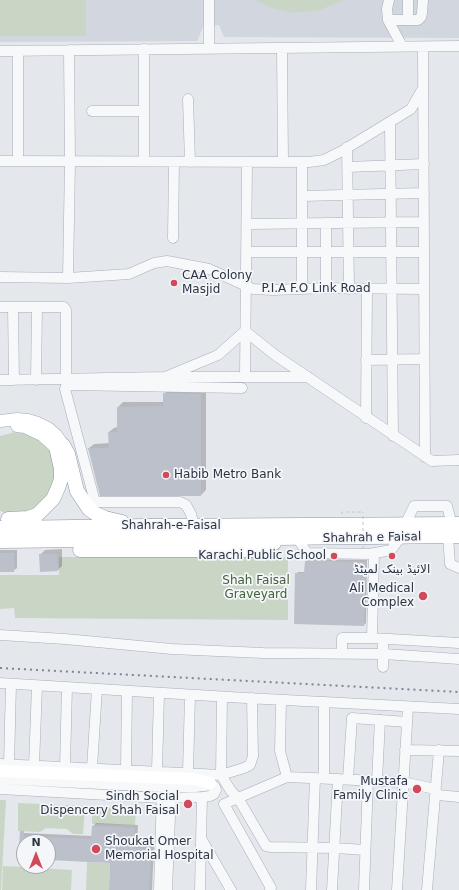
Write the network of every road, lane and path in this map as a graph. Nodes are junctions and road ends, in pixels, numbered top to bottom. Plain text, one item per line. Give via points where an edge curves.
1 (209, 0) edge
2 (389, 0) edge
3 (408, 0) edge
4 (423, 0) edge
5 (388, 20) junction
6 (408, 20) junction
7 (402, 46) junction
8 (459, 46) edge
9 (423, 47) junction
10 (210, 48) junction
11 (282, 48) junction
12 (144, 49) junction
13 (69, 50) junction
14 (0, 51) edge
15 (18, 51) junction
16 (423, 88) junction
17 (188, 99) dead end
18 (92, 111) dead end
19 (144, 111) junction
20 (390, 122) junction
21 (347, 147) junction
22 (0, 160) edge
23 (18, 161) junction
24 (70, 161) junction
25 (144, 162) junction
26 (174, 162) junction
27 (190, 162) junction
28 (248, 162) junction
29 (283, 162) junction
30 (302, 162) junction
31 (424, 164) junction
32 (391, 165) junction
33 (348, 167) junction
34 (424, 193) junction
35 (391, 194) junction
36 (348, 195) junction
37 (302, 196) junction
38 (391, 222) junction
39 (424, 222) junction
40 (326, 223) junction
41 (348, 223) junction
42 (248, 224) junction
43 (302, 224) junction
44 (173, 238) dead end
45 (247, 252) junction
46 (302, 252) junction
47 (326, 252) junction
48 (349, 252) junction
49 (391, 252) junction
50 (424, 252) junction
51 (0, 277) edge
52 (68, 278) junction
53 (246, 285) junction
54 (326, 288) junction
55 (302, 289) junction
56 (349, 289) junction
57 (367, 289) junction
58 (391, 289) junction
59 (424, 289) junction
60 (0, 307) edge
61 (13, 307) junction
62 (37, 307) junction
63 (245, 331) junction
64 (392, 359) junction
65 (424, 359) junction
66 (366, 360) junction
67 (166, 377) junction
68 (245, 377) junction
69 (308, 377) junction
70 (66, 379) junction
71 (0, 380) edge
72 (14, 380) junction
73 (36, 380) junction
74 (242, 388) dead end
75 (366, 418) junction
76 (0, 421) edge
77 (0, 428) edge
78 (392, 436) junction
79 (60, 448) junction
80 (425, 457) junction
81 (459, 460) edge
82 (342, 512) dead end
83 (0, 519) edge
84 (148, 526) junction
85 (194, 526) junction
86 (342, 526) joint
87 (0, 528) edge
88 (454, 530) edge
89 (402, 531) junction
90 (291, 539) junction
91 (0, 541) edge
92 (0, 550) edge
93 (363, 550) dead end
94 (374, 553) junction
95 (459, 568) edge
96 (0, 635) edge
97 (372, 638) junction
98 (383, 639) junction
99 (459, 644) edge
100 (342, 653) junction
101 (384, 654) junction
102 (459, 659) edge
103 (383, 667) dead end
104 (0, 683) edge
105 (11, 684) junction
106 (37, 686) junction
107 (67, 687) junction
108 (97, 689) junction
109 (127, 691) junction
110 (159, 693) junction
111 (190, 695) junction
112 (222, 697) junction
113 (252, 698) junction
114 (281, 700) junction
115 (324, 702) junction
116 (408, 707) junction
117 (459, 709) edge
118 (380, 720) junction
119 (407, 722) junction
120 (405, 750) junction
121 (439, 750) junction
122 (459, 751) edge
123 (34, 766) junction
124 (3, 767) edge
125 (65, 767) junction
126 (92, 768) junction
127 (126, 770) junction
128 (157, 771) junction
129 (188, 773) junction
130 (220, 774) junction
131 (287, 777) junction
132 (319, 778) junction
133 (0, 779) edge
134 (343, 779) junction
135 (372, 781) junction
136 (404, 782) junction
137 (167, 786) junction
138 (213, 786) junction
139 (0, 789) edge
140 (435, 789) junction
141 (235, 794) junction
142 (202, 797) junction
143 (459, 797) edge
144 (166, 798) junction
145 (202, 840) junction
146 (313, 848) junction
147 (335, 848) junction
148 (366, 850) junction
149 (159, 890) edge
150 (167, 890) edge
151 (200, 890) edge
152 (231, 890) edge
153 (270, 890) edge
154 (311, 890) edge
155 (332, 890) edge
156 (364, 890) edge
157 (397, 890) edge
158 (427, 890) edge

1 - 10 street
2 - 5 street
3 - 6 street
4 - 6 street via 421,17 418,20
5 - 6 street
5 - 7 street
7 - 9 street
7 - 11 street
8 - 9 street
9 - 16 street
10 - 11 street
10 - 12 street
11 - 29 street
12 - 13 street
12 - 19 street
13 - 15 street
13 - 24 street
14 - 15 street
15 - 23 street
16 - 20 street via 411,109
16 - 31 street
17 - 27 street
18 - 19 street
19 - 25 street
20 - 21 street
20 - 32 street
21 - 30 street via 324,160
21 - 33 street
22 - 23 street
23 - 24 street
24 - 25 street
24 - 52 street
25 - 26 street
26 - 27 street
26 - 44 street
27 - 28 street
28 - 29 street
28 - 42 street
29 - 30 street
30 - 37 street
31 - 32 street
31 - 34 street
32 - 33 street
32 - 35 street
33 - 36 street
34 - 35 street
34 - 39 street
35 - 36 street
35 - 38 street
36 - 37 street
36 - 41 street
37 - 43 street
38 - 39 street
38 - 41 street
38 - 49 street
39 - 50 street
40 - 41 street
40 - 43 street
40 - 47 street
41 - 48 street
42 - 43 street
42 - 45 street
43 - 46 street
45 - 46 street
45 - 53 street
46 - 47 street
46 - 55 street
47 - 48 street
47 - 54 street
48 - 49 street
48 - 56 street
49 - 50 street
49 - 58 street
50 - 59 street
51 - 52 street, P.I.A F.O Link Road
52 - 53 street, P.I.A F.O Link Road via 129,274 154,263 167,261 209,269
53 - 55 street, P.I.A F.O Link Road via 253,289
53 - 63 street
54 - 55 street, P.I.A F.O Link Road
54 - 56 street, P.I.A F.O Link Road
56 - 57 street, P.I.A F.O Link Road
57 - 58 street, P.I.A F.O Link Road
57 - 66 street
58 - 59 street, P.I.A F.O Link Road
58 - 64 street
59 - 65 street
60 - 61 street
61 - 62 street
61 - 72 street
62 - 70 street via 64,307 66,310
62 - 73 street
63 - 67 street via 218,356
63 - 68 street
63 - 69 street
64 - 65 street
64 - 66 street
64 - 78 street
65 - 80 street
66 - 75 street
67 - 68 street
67 - 70 street
68 - 69 street
69 - 75 street
70 - 73 street
71 - 72 street
72 - 73 street
74 - 85 street via 66,386 95,502 180,502 186,505
75 - 78 street
76 - 79 main road via 17,418 38,423 56,435
77 - 79 main road via 25,427
78 - 80 street
79 - 83 highway via 61,478 52,499 37,515 28,518
79 - 84 highway via 68,454 77,491 89,508 105,518
80 - 81 street via 432,461
82 - 93 path, bridge via 363,512
84 - 85 highway, Shahrah-e-Faisal
84 - 87 highway, Shahrah-e-Faisal
85 - 86 highway, Shahrah-e-Faisal
86 - 89 highway, Shahrah e Faisal
88 - 89 highway, Shahrah e Faisal
88 - 89 street via 447,506 414,506
88 - 95 street via 450,564
89 - 90 highway, Shahrah e Faisal
89 - 94 street via 391,550
90 - 91 highway, Shahrah-e-Faisal
90 - 92 highway via 255,550
90 - 94 street via 307,553
94 - 97 street
96 - 100 street via 263,653
97 - 98 street
97 - 100 street via 342,638
98 - 99 street
98 - 101 street
100 - 101 street
101 - 102 street
101 - 103 street
104 - 105 street
105 - 106 street
105 - 124 street
106 - 107 street
106 - 123 street
107 - 108 street
107 - 125 street
108 - 109 street
108 - 126 street
109 - 110 street
109 - 127 street
110 - 111 street
110 - 128 street
111 - 112 street
111 - 129 street
112 - 113 street
112 - 130 street
113 - 114 street
113 - 130 street via 252,761 244,768
114 - 115 street
114 - 131 street via 280,751
115 - 116 street
115 - 132 street
116 - 117 street
116 - 119 street
118 - 119 street
118 - 134 street via 352,718
118 - 135 street
119 - 120 street
120 - 121 street
120 - 136 street
121 - 122 street
121 - 140 street
123 - 124 street
123 - 125 street
124 - 138 main road via 194,779
125 - 126 street
126 - 127 street
127 - 128 street
128 - 129 street
129 - 130 street
130 - 141 street
131 - 132 street
131 - 141 street
132 - 134 street
132 - 146 street
133 - 137 street
134 - 135 street
134 - 147 street
135 - 136 street
135 - 148 street
136 - 140 street
136 - 157 street
137 - 138 street
137 - 144 street
138 - 141 street
138 - 142 street via 214,794
139 - 144 street
140 - 143 street via 438,795
140 - 158 street
141 - 146 street via 266,846
141 - 153 street via 224,804
142 - 144 street
142 - 145 street
144 - 149 street
144 - 150 street
145 - 151 street
145 - 152 street
146 - 147 street
146 - 154 street
147 - 148 street
147 - 155 street
148 - 156 street

